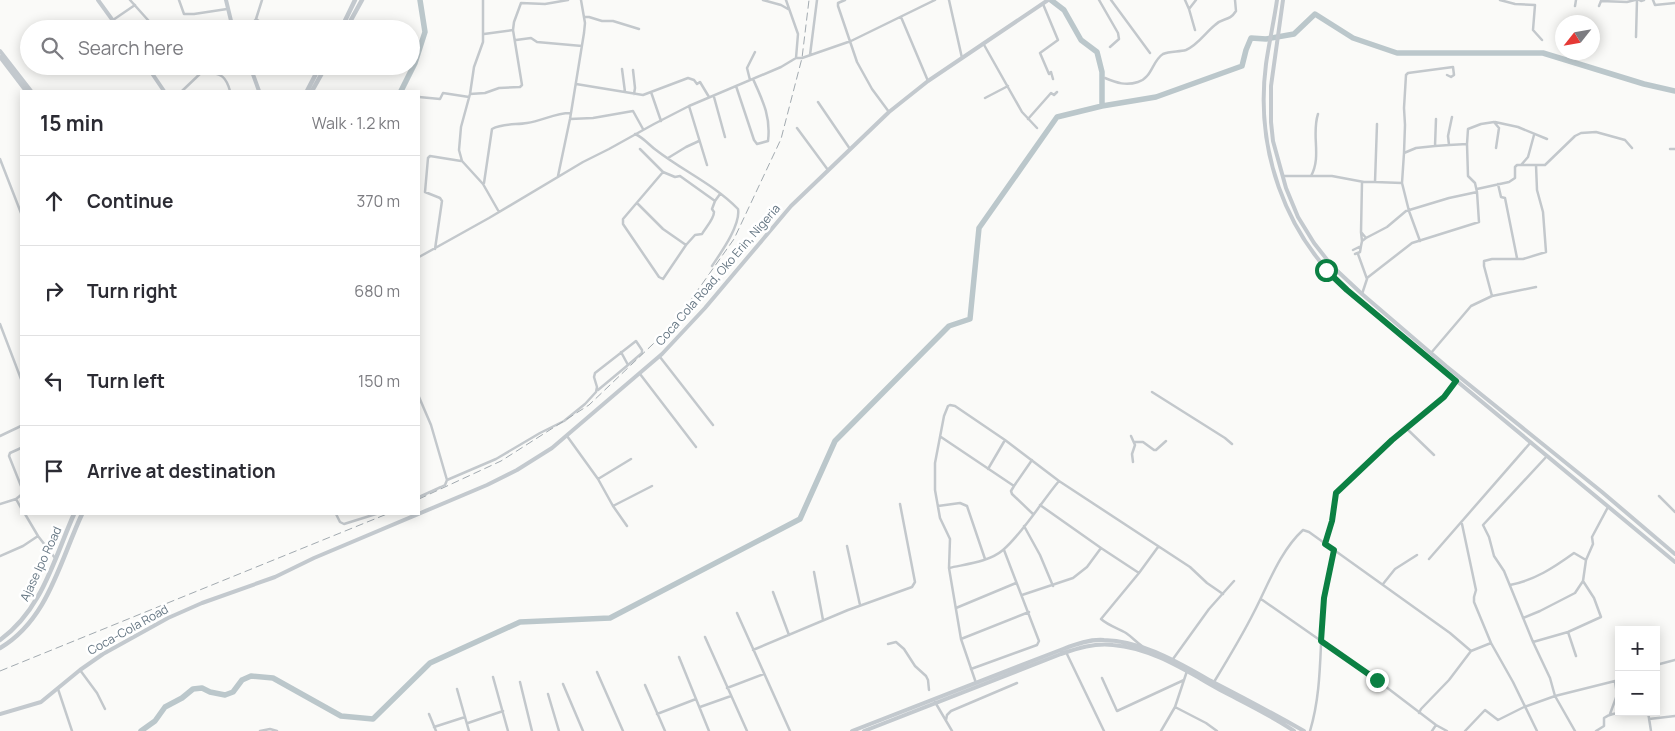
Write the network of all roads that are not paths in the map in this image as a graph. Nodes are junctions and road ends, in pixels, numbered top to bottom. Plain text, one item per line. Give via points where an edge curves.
1 (98, 0) edge
2 (130, 0) edge
3 (179, 0) edge
4 (226, 0) edge
5 (262, 0) edge
6 (355, 0) edge
7 (362, 0) edge
8 (483, 0) edge
9 (568, 0) edge
10 (581, 0) edge
11 (764, 0) edge
12 (786, 0) edge
13 (817, 0) edge
14 (845, 0) edge
15 (935, 0) edge
16 (949, 0) edge
17 (1099, 0) edge
18 (1111, 0) edge
19 (1185, 0) edge
20 (1196, 0) edge
21 (1235, 0) edge
22 (1277, 0) edge
23 (1283, 0) edge
24 (1500, 0) edge
25 (1536, 0) edge
26 (1576, 0) edge
27 (1637, 0) edge
28 (1644, 0) edge
29 (1653, 0) edge
30 (536, 1) edge
31 (1046, 2) edge
32 (1675, 3) edge
33 (135, 5) junction
34 (781, 5) junction
35 (1535, 5) junction
36 (1575, 6) dead end
37 (1599, 6) dead end
38 (228, 8) junction
39 (790, 9) junction
40 (1189, 9) junction
41 (584, 17) junction
42 (901, 17) junction
43 (256, 19) edge
44 (112, 20) joint
45 (148, 20) edge
46 (231, 20) edge
47 (345, 20) edge
48 (351, 20) edge
49 (639, 29) dead end
50 (513, 30) junction
51 (1195, 30) dead end
52 (484, 34) junction
53 (1636, 37) dead end
54 (516, 40) junction
55 (1542, 40) dead end
56 (851, 41) junction
57 (983, 44) junction
58 (582, 46) junction
59 (1110, 47) dead end
60 (0, 51) edge
61 (755, 52) dead end
62 (1150, 53) dead end
63 (810, 55) junction
64 (0, 57) edge
65 (796, 58) junction
66 (962, 58) junction
67 (622, 68) dead end
68 (633, 70) dead end
69 (152, 75) edge
70 (199, 75) edge
71 (221, 75) edge
72 (253, 75) edge
73 (315, 75) edge
74 (321, 75) edge
75 (1447, 75) dead end
76 (1105, 78) dead end
77 (751, 80) junction
78 (1053, 80) dead end
79 (928, 81) junction
80 (576, 84) junction
81 (736, 86) junction
82 (1008, 86) junction
83 (25, 90) edge
84 (30, 90) edge
85 (163, 90) edge
86 (183, 90) edge
87 (230, 90) edge
88 (260, 90) edge
89 (308, 90) edge
90 (313, 90) edge
91 (625, 92) junction
92 (651, 92) junction
93 (1058, 92) dead end
94 (634, 94) junction
95 (469, 96) junction
96 (420, 97) edge
97 (709, 97) junction
98 (714, 97) junction
99 (985, 98) dead end
100 (818, 102) dead end
101 (689, 106) junction
102 (890, 112) junction
103 (570, 113) junction
104 (1318, 114) dead end
105 (1452, 117) dead end
106 (570, 119) junction
107 (1028, 119) junction
108 (1436, 119) dead end
109 (661, 120) junction
110 (1494, 122) junction
111 (1377, 124) dead end
112 (797, 128) dead end
113 (1037, 128) dead end
114 (643, 129) junction
115 (635, 134) junction
116 (1534, 135) junction
117 (725, 137) dead end
118 (1547, 139) dead end
119 (699, 142) junction
120 (1467, 144) junction
121 (1449, 145) junction
122 (1435, 146) junction
123 (1496, 148) dead end
124 (1632, 148) dead end
125 (640, 149) dead end
126 (1675, 149) edge
127 (851, 150) junction
128 (1670, 150) dead end
129 (1404, 152) junction
130 (668, 158) junction
131 (0, 159) edge
132 (462, 161) junction
133 (707, 165) dead end
134 (1521, 165) junction
135 (1536, 165) junction
136 (828, 170) junction
137 (664, 172) junction
138 (558, 176) junction
139 (1282, 176) junction
140 (1310, 176) junction
141 (1362, 182) junction
142 (1374, 182) junction
143 (1402, 183) junction
144 (483, 184) junction
145 (1498, 184) junction
146 (1477, 191) junction
147 (720, 194) junction
148 (716, 201) junction
149 (637, 203) junction
150 (20, 210) edge
151 (1408, 211) junction
152 (499, 212) junction
153 (1363, 239) junction
154 (1420, 240) junction
155 (686, 245) junction
156 (1361, 246) junction
157 (435, 249) junction
158 (1353, 250) dead end
159 (420, 256) edge
160 (1517, 258) junction
161 (712, 266) dead end
162 (1366, 278) junction
163 (1536, 287) dead end
164 (1362, 294) junction
165 (1492, 296) junction
166 (0, 324) edge
167 (621, 352) junction
168 (1431, 353) junction
169 (660, 357) junction
170 (628, 365) junction
171 (640, 374) junction
172 (20, 376) edge
173 (1456, 381) junction
174 (596, 392) junction
175 (1152, 392) dead end
176 (420, 399) edge
177 (713, 425) dead end
178 (20, 426) edge
179 (1406, 428) junction
180 (0, 436) edge
181 (567, 436) junction
182 (1131, 436) dead end
183 (940, 437) junction
184 (1006, 440) junction
185 (1166, 441) dead end
186 (1134, 442) junction
187 (1531, 442) junction
188 (1232, 444) dead end
189 (696, 447) dead end
190 (20, 448) edge
191 (1434, 455) dead end
192 (1548, 456) junction
193 (631, 459) dead end
194 (1032, 460) junction
195 (1133, 462) dead end
196 (988, 469) junction
197 (598, 478) junction
198 (447, 480) junction
199 (1059, 481) junction
200 (20, 484) edge
201 (652, 486) dead end
202 (1014, 486) junction
203 (20, 496) edge
204 (1659, 496) dead end
205 (420, 497) edge
206 (16, 499) junction
207 (0, 504) edge
208 (900, 504) dead end
209 (1040, 505) junction
210 (20, 506) edge
211 (613, 506) junction
212 (938, 506) junction
213 (1608, 507) junction
214 (1675, 512) edge
215 (420, 514) edge
216 (1034, 514) junction
217 (26, 515) edge
218 (74, 515) edge
219 (82, 515) edge
220 (336, 515) edge
221 (373, 515) edge
222 (406, 515) edge
223 (417, 515) edge
224 (408, 519) junction
225 (1462, 524) junction
226 (627, 526) dead end
227 (1024, 526) junction
228 (38, 536) junction
229 (1325, 544) junction
230 (847, 546) dead end
231 (1158, 547) junction
232 (1101, 548) junction
233 (1004, 550) junction
234 (1334, 550) junction
235 (1417, 554) dead end
236 (1675, 554) edge
237 (0, 556) edge
238 (56, 558) junction
239 (985, 559) junction
240 (1429, 559) dead end
241 (1586, 560) junction
242 (1675, 562) edge
243 (949, 568) junction
244 (814, 572) dead end
245 (1139, 573) junction
246 (275, 577) joint
247 (1234, 581) dead end
248 (1583, 581) junction
249 (1016, 583) junction
250 (1383, 584) junction
251 (1510, 585) junction
252 (1053, 586) junction
253 (773, 592) dead end
254 (1223, 594) junction
255 (1022, 595) junction
256 (1260, 598) junction
257 (860, 606) junction
258 (956, 608) junction
259 (1028, 612) junction
260 (737, 613) dead end
261 (1523, 618) junction
262 (823, 620) junction
263 (1568, 632) junction
264 (789, 635) junction
265 (705, 636) dead end
266 (961, 639) junction
267 (0, 640) edge
268 (1321, 641) junction
269 (1533, 642) junction
270 (1491, 643) junction
271 (888, 644) dead end
272 (1143, 647) junction
273 (0, 648) edge
274 (753, 650) junction
275 (1471, 651) junction
276 (1066, 652) junction
277 (1576, 656) dead end
278 (679, 657) dead end
279 (1675, 660) edge
280 (1172, 661) junction
281 (1660, 664) edge
282 (971, 669) junction
283 (80, 670) junction
284 (1187, 671) junction
285 (597, 672) dead end
286 (764, 674) junction
287 (493, 676) dead end
288 (1102, 678) dead end
289 (1184, 680) junction
290 (520, 682) dead end
291 (1214, 682) junction
292 (976, 683) junction
293 (1016, 683) dead end
294 (563, 684) dead end
295 (645, 685) dead end
296 (727, 688) junction
297 (58, 689) junction
298 (457, 689) dead end
299 (929, 690) dead end
300 (548, 694) dead end
301 (731, 696) junction
302 (1555, 696) junction
303 (696, 699) junction
304 (935, 701) junction
305 (700, 707) junction
306 (1174, 707) junction
307 (1524, 707) junction
308 (1412, 708) junction
309 (106, 709) dead end
310 (1421, 709) junction
311 (503, 711) junction
312 (1419, 713) junction
313 (0, 714) edge
314 (429, 714) dead end
315 (658, 714) junction
316 (1610, 714) junction
317 (1615, 714) edge
318 (1660, 715) edge
319 (1648, 716) edge
320 (1675, 716) edge
321 (465, 717) junction
322 (946, 720) junction
323 (468, 723) junction
324 (1436, 725) junction
325 (434, 727) junction
326 (663, 730) edge
327 (72, 731) edge
328 (260, 731) edge
329 (277, 731) edge
330 (436, 731) edge
331 (470, 731) edge
332 (508, 731) edge
333 (532, 731) edge
334 (559, 731) edge
335 (583, 731) edge
336 (621, 731) edge
337 (709, 731) edge
338 (747, 731) edge
339 (790, 731) edge
340 (852, 731) edge
341 (864, 731) edge
342 (952, 731) edge
343 (1104, 731) edge
344 (1161, 731) edge
345 (1217, 731) edge
346 (1294, 731) edge
347 (1304, 731) edge
348 (1310, 731) edge
349 (1432, 731) edge
350 (1447, 731) edge
351 (1465, 731) edge
352 (1537, 731) edge
353 (1575, 731) edge
354 (1596, 731) edge
355 (1651, 731) edge

1 - 44 main road
2 - 33 street
3 - 38 street via 184,14
4 - 38 main road
5 - 43 street
6 - 47 highway
7 - 48 highway
8 - 52 street
9 - 30 street via 544,4
10 - 41 street
11 - 34 street
12 - 34 street
12 - 39 street
13 - 63 street
14 - 56 street via 838,6
15 - 42 street
16 - 66 street
17 - 59 street via 1118,33 1119,39
18 - 62 street
19 - 40 street
20 - 40 street
21 - 76 street via 1236,11 1232,18 1215,24 1186,50 1164,54 1141,81 1126,85
22 - 173 main road via 1266,64 1267,142 1278,187 1296,227 1334,278
23 - 139 main road via 1270,104 1273,141
24 - 35 street
25 - 35 street
26 - 36 street
27 - 28 street
27 - 37 street via 1601,1
27 - 53 street
29 - 32 street via 1654,5
30 - 50 street via 521,3
31 - 57 main road, Coca Cola Road, Oko Erin, Nigeria
31 - 78 street via 1058,40 1040,53
33 - 44 street
33 - 45 street
34 - 39 street
35 - 55 street via 1532,30
38 - 46 main road
39 - 65 street via 798,34
40 - 51 street
41 - 49 street
41 - 58 street
42 - 56 street
42 - 79 street
50 - 52 street
50 - 54 street
52 - 95 street
54 - 58 street via 531,38 537,42
54 - 95 street via 522,85
56 - 63 street
56 - 102 street via 866,80
57 - 66 main road, Coca Cola Road, Oko Erin, Nigeria
57 - 82 street
58 - 80 street
60 - 84 main road
61 - 77 street via 747,68
63 - 65 street
64 - 83 main road
65 - 77 street
66 - 79 main road, Coca Cola Road, Oko Erin, Nigeria
67 - 91 street
68 - 94 street
69 - 85 main road
70 - 86 street
71 - 87 street
72 - 88 main road
73 - 89 highway
74 - 90 highway
75 - 129 street via 1454,75 1453,67 1406,75
77 - 81 street
77 - 81 street via 764,104 770,126 768,141 761,144 754,140
79 - 102 main road, Coca Cola Road, Oko Erin, Nigeria
80 - 91 street
80 - 103 street
81 - 98 street
82 - 99 street
82 - 107 street
91 - 94 street
92 - 94 street
92 - 97 street via 688,78 697,84 700,82
92 - 109 street
93 - 107 street via 1050,93
95 - 96 street via 443,93 440,99
95 - 132 street via 461,128 459,150
97 - 98 street
97 - 101 street
98 - 117 street
100 - 127 street
101 - 109 street
101 - 119 street
102 - 127 main road, Coca Cola Road, Oko Erin, Nigeria
103 - 106 street
103 - 144 street via 492,129
104 - 140 street via 1317,160
105 - 121 street
106 - 114 street via 634,112
106 - 138 street
107 - 113 street
108 - 122 street
109 - 114 street
110 - 116 street via 1518,126
110 - 120 street via 1468,129
110 - 123 street via 1499,128
111 - 142 street
112 - 136 street
114 - 115 street
115 - 130 street
115 - 138 street
116 - 118 street
116 - 134 street via 1528,157
119 - 130 street
119 - 133 street
120 - 121 street
120 - 146 street via 1468,176
121 - 122 street
122 - 129 street
124 - 135 street via 1625,140 1596,132 1581,133 1545,165
125 - 137 street
126 - 128 street
127 - 136 main road, Coca Cola Road, Oko Erin, Nigeria
129 - 143 street
130 - 147 street
131 - 150 street
132 - 144 street
132 - 157 street via 436,156 428,158 425,192 442,201
134 - 135 street
134 - 145 street via 1516,167 1516,178
135 - 160 street via 1546,252
136 - 169 main road, Coca Cola Road, Oko Erin, Nigeria via 792,206
137 - 148 street via 680,176
137 - 149 street
138 - 152 street
139 - 140 street
139 - 164 main road via 1298,217 1314,243 1332,266
140 - 141 street via 1332,176
141 - 142 street
141 - 153 street
142 - 143 street
143 - 151 street
144 - 152 street
145 - 146 street
145 - 160 street via 1501,197 1506,198
146 - 151 street
146 - 154 street via 1478,222
147 - 148 street
147 - 161 street via 738,209 739,215 727,245
148 - 155 street via 712,209 714,215 702,234 695,235
149 - 155 street via 663,229
149 - 155 street via 623,219 623,224 660,279 665,277
151 - 153 street
151 - 154 street
152 - 157 street
153 - 156 street
154 - 162 street
156 - 158 street
156 - 162 street via 1357,254
157 - 159 street
160 - 165 street via 1484,260
162 - 164 street
163 - 165 street
164 - 168 main road
165 - 168 street via 1471,306
166 - 172 street
167 - 170 street
167 - 170 street via 636,341 642,350
167 - 174 street via 594,375
168 - 236 main road
169 - 171 main road, Coca Cola Road, Oko Erin, Nigeria
169 - 177 street
170 - 174 street
171 - 181 main road, Coca Cola Road, Oko Erin, Nigeria
171 - 189 street
173 - 179 street via 1444,397
173 - 187 main road
174 - 198 street via 555,427
175 - 188 street
176 - 198 street
178 - 180 street
179 - 191 street
179 - 229 street via 1336,493
181 - 197 street
181 - 215 main road, Coca Cola Road, Oko Erin, Nigeria via 517,470
182 - 186 street
183 - 184 street via 950,405
183 - 196 street
183 - 212 street via 934,472
184 - 194 street
184 - 196 street
185 - 186 street via 1156,450 1143,442
186 - 195 street
187 - 192 main road
187 - 225 street
190 - 200 street via 9,456
192 - 213 main road
192 - 251 street via 1483,525 1494,556
193 - 197 street
194 - 199 street
194 - 202 street
196 - 202 street
197 - 211 street
198 - 205 street via 441,487
199 - 209 street
199 - 231 street
201 - 211 street
202 - 216 street via 1012,494
203 - 206 street
204 - 214 street
206 - 207 street
206 - 210 street
208 - 257 street via 914,585
209 - 216 street
209 - 232 street
211 - 226 street
212 - 239 street via 960,503 967,506
212 - 243 street via 950,539
213 - 241 street via 1592,537 1593,544
213 - 242 main road
216 - 227 street
217 - 228 street
218 - 238 highway, Ajase Ipo Road
219 - 273 highway, Ajase Ipo Road via 43,604 26,628
220 - 221 street via 344,524
222 - 224 street
223 - 224 main road, Coca Cola Road, Oko Erin, Nigeria
224 - 246 main road, Coca Cola Road, Oko Erin, Nigeria
225 - 240 street
225 - 270 street via 1476,590 1474,599
227 - 233 street
227 - 252 street
228 - 237 street
228 - 238 street
229 - 234 street
229 - 256 street via 1306,530 1301,531
230 - 257 street
231 - 245 street
231 - 254 street via 1190,567
232 - 245 street
232 - 252 street via 1087,567 1073,578
233 - 239 street
233 - 249 street
234 - 250 street
234 - 268 street via 1324,598
235 - 250 street via 1395,569
238 - 267 highway, Ajase Ipo Road via 34,606
239 - 243 street
241 - 248 street
241 - 251 street via 1574,553 1547,572
243 - 258 street
244 - 262 street
245 - 272 street via 1101,619
246 - 283 main road, Coca-Cola Road via 168,618
247 - 254 street
248 - 261 street via 1575,593
248 - 263 street via 1601,617
249 - 255 street
249 - 258 street
250 - 275 street
251 - 261 street
252 - 255 street
253 - 264 street
254 - 280 street
255 - 259 street
256 - 268 street
256 - 291 street
257 - 262 street
258 - 266 street
259 - 266 street
259 - 282 street via 1039,643
260 - 274 street
261 - 269 street
262 - 264 street
263 - 269 street
263 - 277 street
264 - 274 street
265 - 296 street
266 - 282 street
268 - 308 street
268 - 348 street via 1320,681
269 - 302 street
270 - 275 street
270 - 307 street
271 - 299 street via 896,642 900,646 914,666 926,676
272 - 280 main road
272 - 292 main road via 1110,640 1085,642
274 - 286 street
275 - 310 street
276 - 284 main road via 1090,645 1115,645 1138,650
276 - 304 main road
276 - 343 street
278 - 303 street
279 - 281 street
280 - 291 main road
282 - 292 street
283 - 297 main road, Coca-Cola Road
283 - 309 street
284 - 289 street
284 - 346 main road
285 - 336 street
286 - 296 street
286 - 339 street
287 - 311 street
288 - 289 street via 1116,711
289 - 306 street
290 - 333 street
291 - 347 main road
292 - 304 main road
293 - 322 street via 951,711
294 - 335 street
295 - 315 street
296 - 301 street
297 - 313 main road, Coca-Cola Road via 41,702
297 - 327 street
298 - 321 street
300 - 334 street
301 - 305 street
301 - 338 street
302 - 307 street
302 - 316 street via 1614,681 1617,695
302 - 353 street
303 - 305 street
303 - 315 street
304 - 322 street
304 - 340 main road
304 - 341 main road
305 - 337 street
306 - 344 street
306 - 345 street
307 - 351 street via 1498,720 1485,710
307 - 352 street
308 - 310 street
308 - 312 street
310 - 312 street
311 - 323 street
311 - 332 street
312 - 324 street
314 - 325 street
315 - 326 street
316 - 317 street
316 - 354 street via 1604,718 1604,726
318 - 320 street
319 - 355 street
321 - 323 street
321 - 325 street
322 - 342 street
323 - 331 street
324 - 349 street
324 - 350 street
325 - 330 street
328 - 329 street

